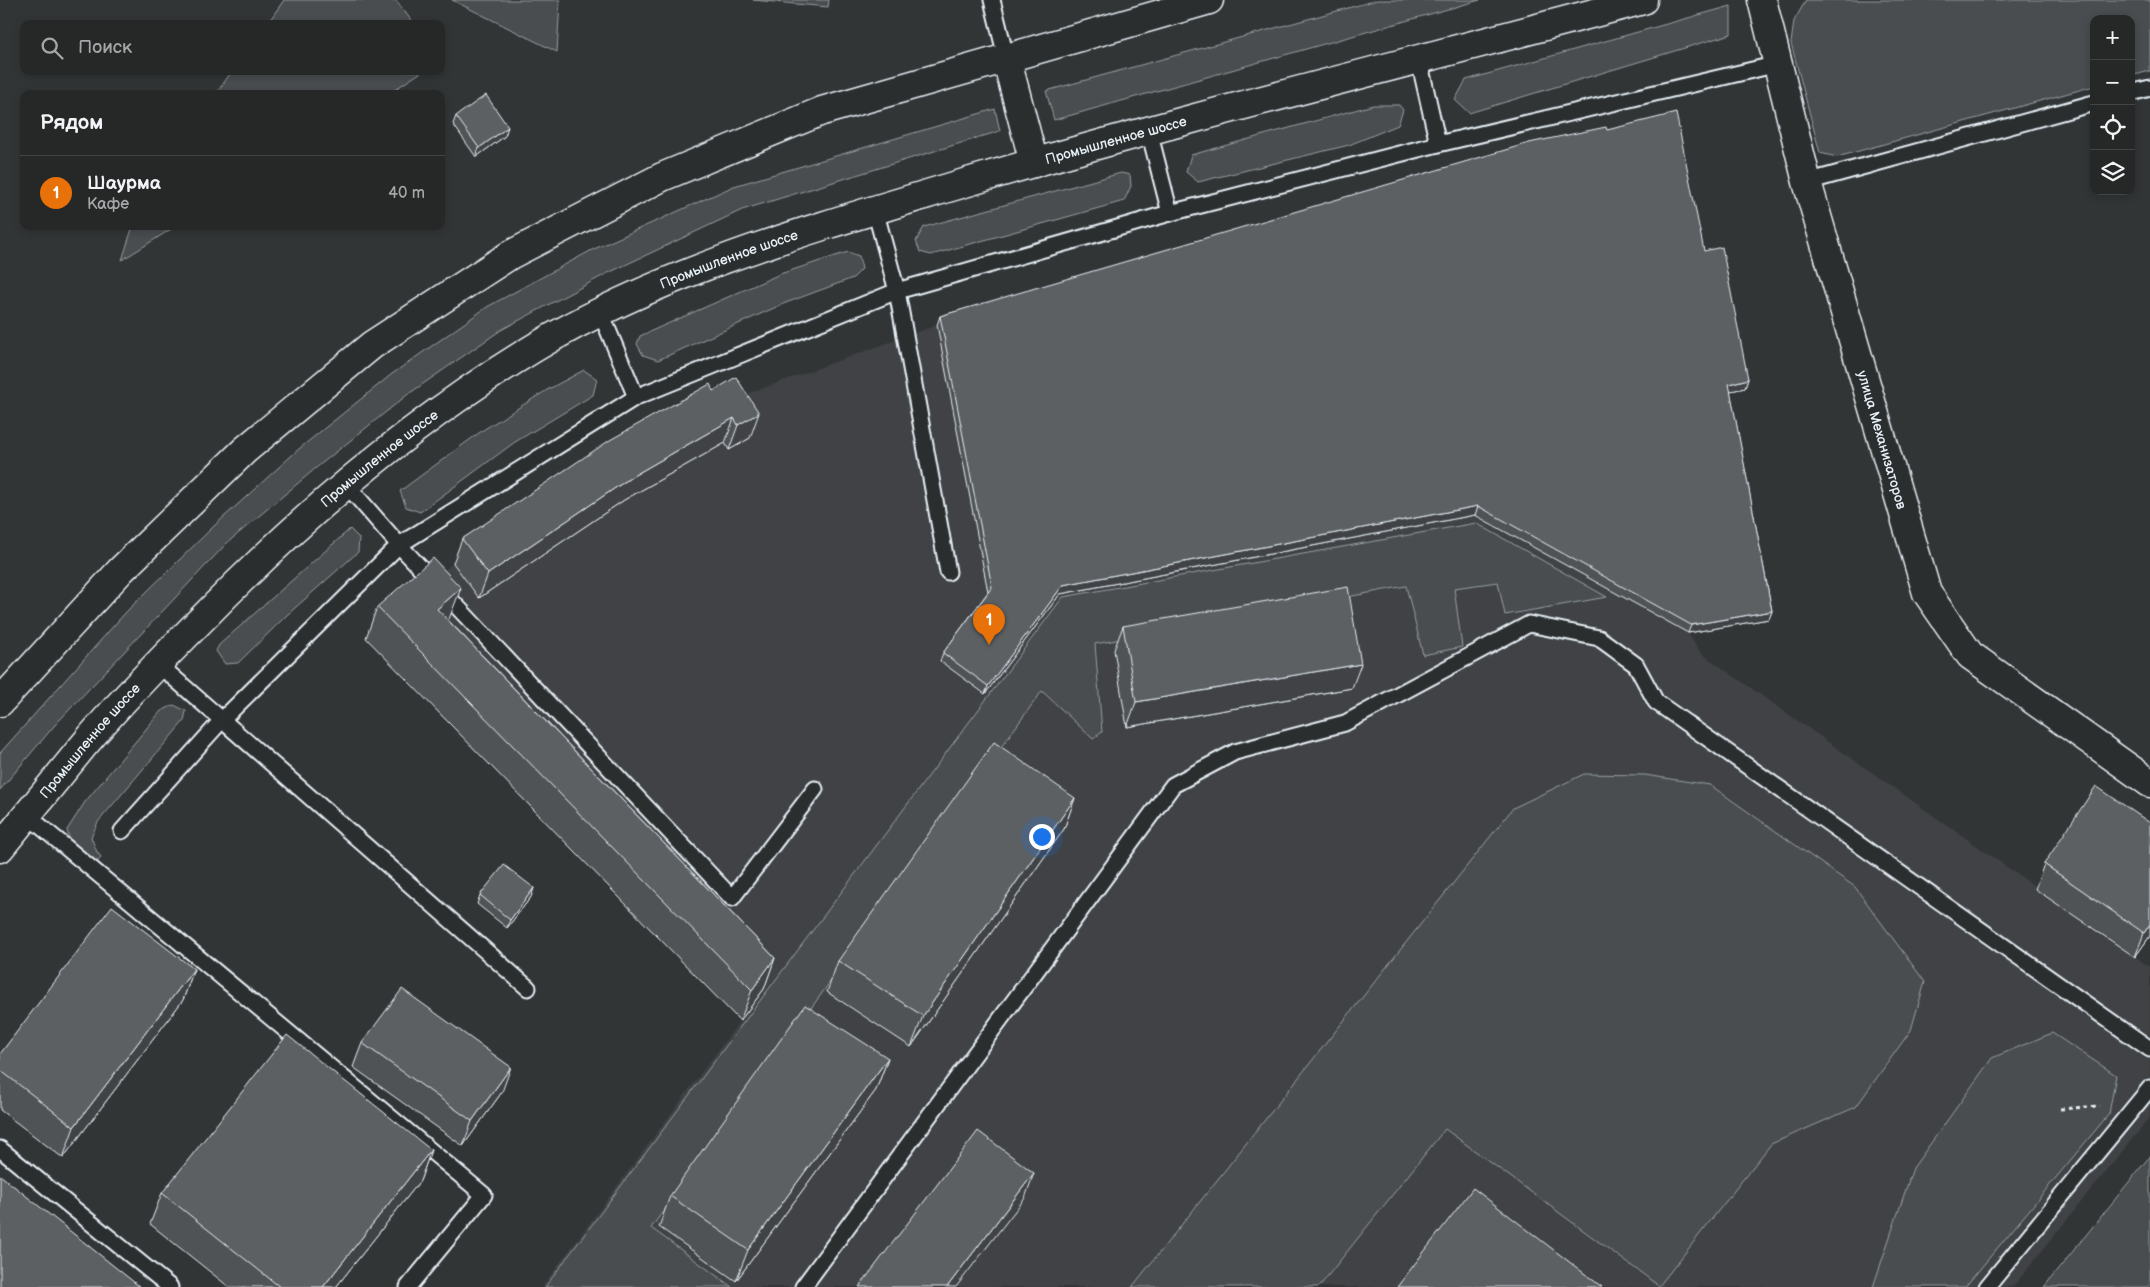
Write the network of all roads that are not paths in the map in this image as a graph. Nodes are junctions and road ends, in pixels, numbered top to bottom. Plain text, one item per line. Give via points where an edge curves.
1 (992, 0) edge
2 (1209, 0) edge
3 (1643, 0) edge
4 (1762, 0) edge
5 (1006, 57) junction
6 (1419, 60) junction
7 (1778, 64) junction
8 (2150, 88) edge
9 (2135, 92) edge
10 (2090, 104) edge
11 (1149, 131) junction
12 (1438, 144) junction
13 (1034, 163) junction
14 (1807, 182) junction
15 (875, 210) junction
16 (1170, 213) junction
17 (897, 291) junction
18 (600, 311) junction
19 (636, 397) junction
20 (345, 483) junction
21 (399, 545) junction
22 (948, 572) dead end
23 (158, 664) junction
24 (0, 702) edge
25 (222, 720) junction
26 (2150, 783) edge
27 (816, 789) dead end
28 (27, 815) junction
29 (122, 831) dead end
30 (0, 848) edge
31 (528, 988) dead end
32 (2150, 1049) edge
33 (2150, 1088) edge
34 (0, 1149) edge
35 (170, 1287) edge
36 (408, 1287) edge
37 (803, 1287) edge
38 (1988, 1287) edge

1 - 5 lane
2 - 5 main road
3 - 6 main road, Промышленное шоссе
4 - 7 main road, улица Механизаторов
5 - 13 main road
5 - 24 main road via 822,111 662,177 510,255 372,345 245,450 121,570
6 - 11 main road, Промышленное шоссе
6 - 12 lane
7 - 12 lane
7 - 14 main road, улица Механизаторов
8 - 9 lane
10 - 14 lane
11 - 13 main road, Промышленное шоссе
11 - 16 lane
12 - 16 lane
13 - 15 main road, Промышленное шоссе
14 - 26 main road, улица Механизаторов via 1926,592 1970,655
15 - 17 lane
15 - 18 main road, Промышленное шоссе via 808,230 671,280
16 - 17 lane
17 - 19 lane
17 - 22 lane
18 - 19 lane
18 - 20 main road, Промышленное шоссе via 534,348 434,413
19 - 21 lane
20 - 21 lane
20 - 23 main road, Промышленное шоссе via 246,574
21 - 25 lane
21 - 27 lane via 732,898
23 - 25 lane
23 - 28 main road, Промышленное шоссе via 86,742
25 - 29 lane
25 - 31 lane
28 - 30 main road, Промышленное шоссе
28 - 36 lane via 484,1195
32 - 37 lane via 1656,702 1636,665 1599,638 1529,624 1345,723 1235,752 1173,785
33 - 38 lane
34 - 35 lane

